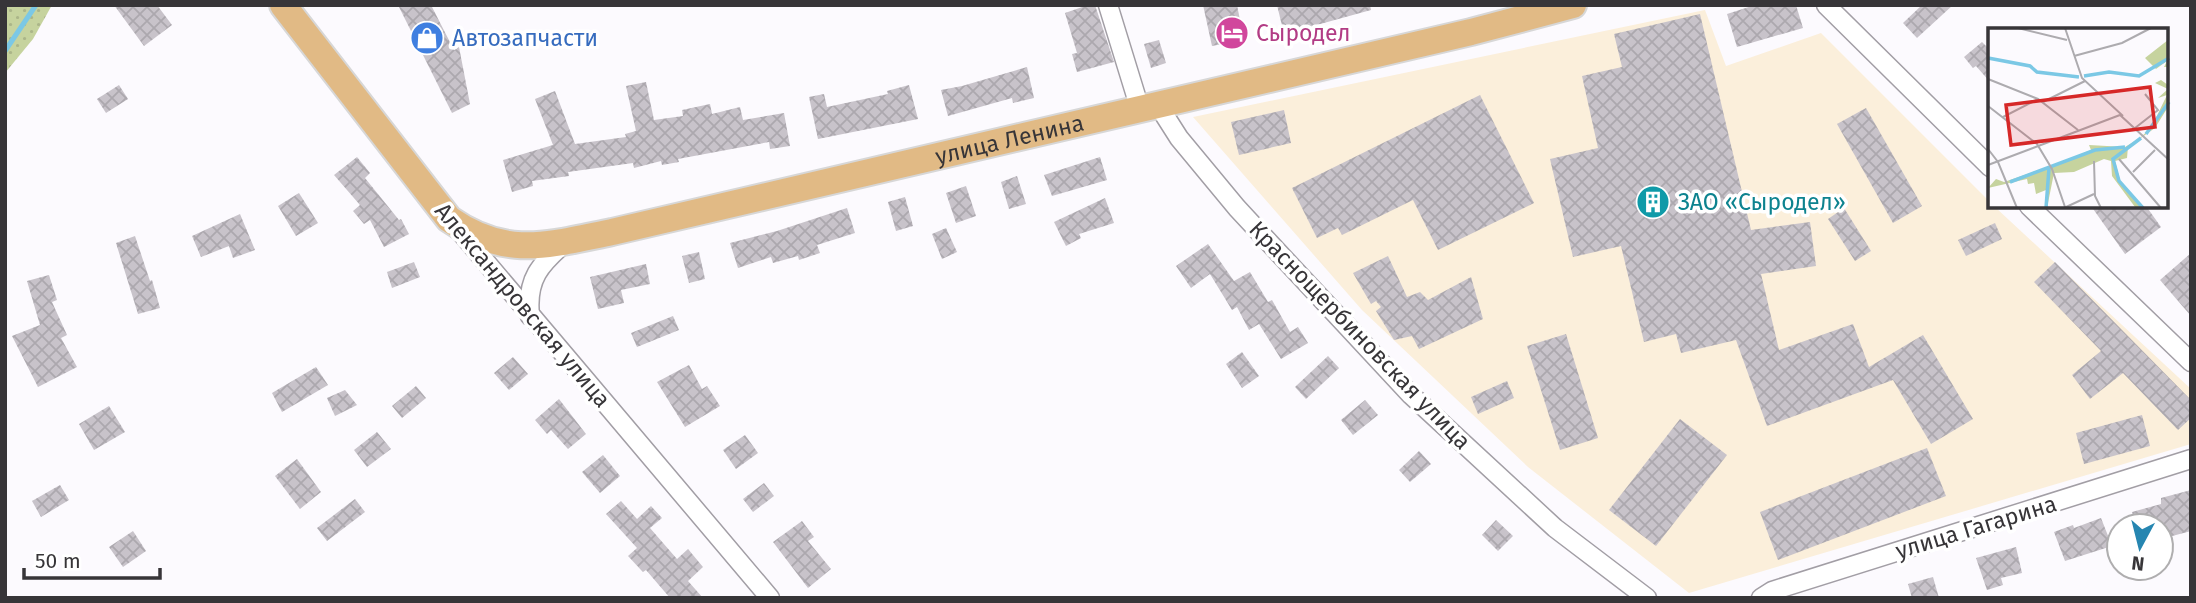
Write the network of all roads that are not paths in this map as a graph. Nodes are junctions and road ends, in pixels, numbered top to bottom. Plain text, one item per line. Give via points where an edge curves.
1 (283, 5) edge
2 (1108, 5) edge
3 (1573, 5) edge
4 (1826, 5) edge
5 (1149, 107) junction
6 (1988, 165) edge
7 (2031, 208) edge
8 (449, 219) junction
9 (567, 241) junction
10 (530, 316) junction
11 (2191, 362) edge
12 (2191, 459) edge
13 (1627, 592) edge
14 (770, 598) edge
15 (1647, 598) edge
16 (1761, 598) edge

1 - 8 main road, Александровская улица
2 - 5 street, Краснощербиновская улица
3 - 5 main road, улица Ленина
4 - 6 street
5 - 9 main road, улица Ленина
5 - 13 street, Краснощербиновская улица via 1411,395
7 - 11 street
8 - 9 main road, улица Ленина via 468,232 502,244
8 - 10 street, Александровская улица
9 - 10 street via 532,280
10 - 14 street, Александровская улица
12 - 16 street, улица Гагарина
13 - 15 street, Краснощербиновская улица

